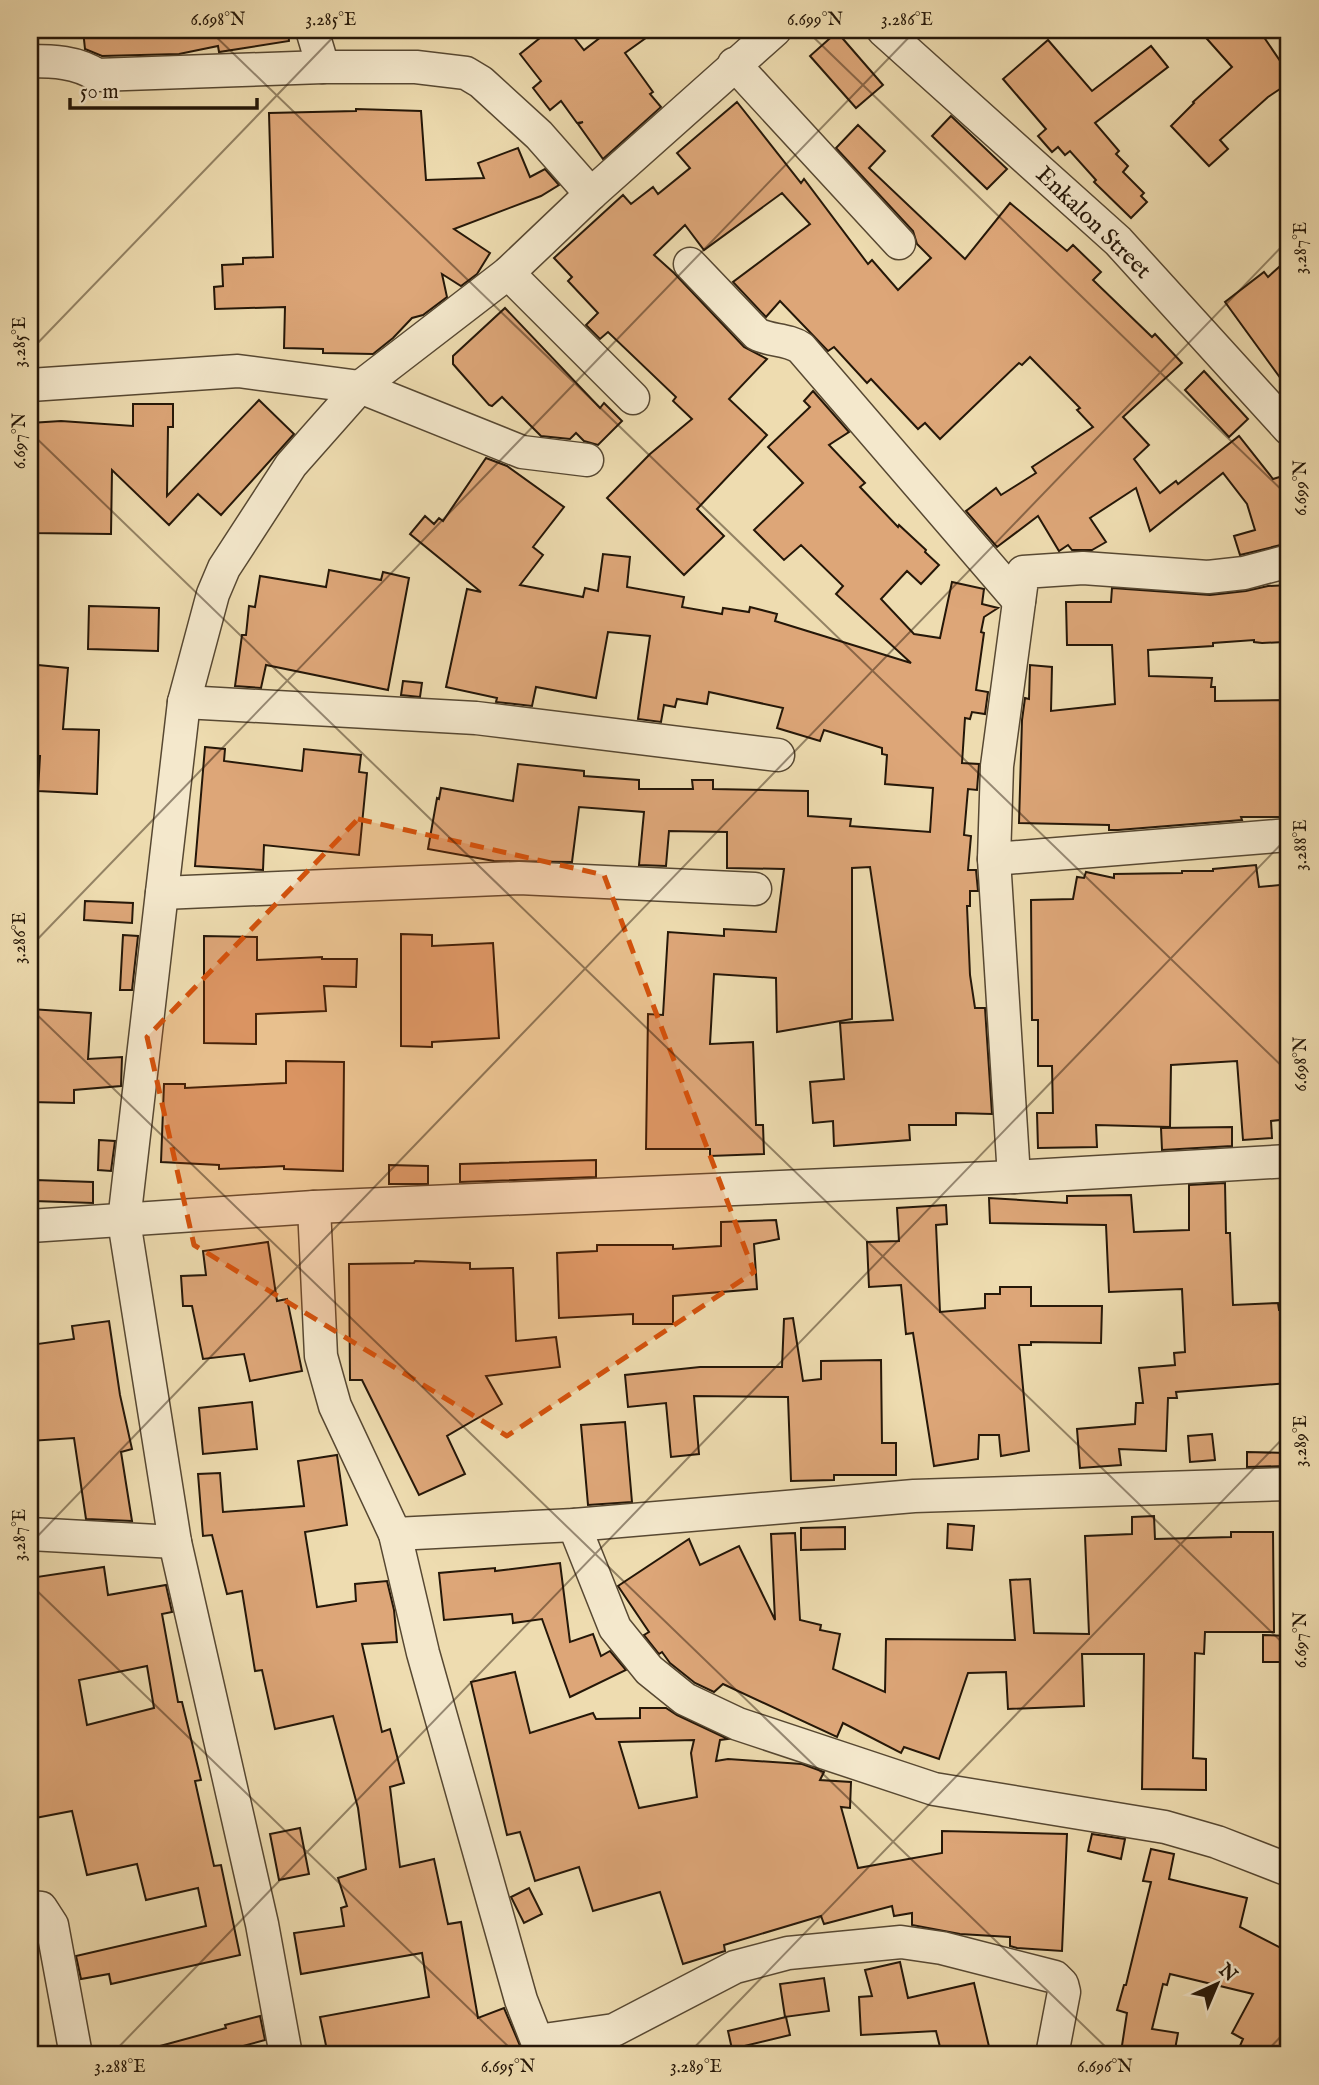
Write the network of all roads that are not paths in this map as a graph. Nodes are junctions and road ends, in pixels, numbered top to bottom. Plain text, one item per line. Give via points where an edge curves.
1 (312, 30) edge
2 (775, 30) edge
3 (883, 30) edge
4 (30, 61) edge
5 (734, 64) junction
6 (323, 67) junction
7 (591, 194) junction
8 (898, 243) dead end
9 (690, 264) dead end
10 (508, 273) junction
11 (30, 385) edge
12 (360, 387) junction
13 (633, 398) dead end
14 (1289, 429) edge
15 (587, 460) dead end
16 (1289, 561) edge
17 (1019, 601) junction
18 (184, 702) junction
19 (778, 755) dead end
20 (1289, 835) edge
21 (995, 859) junction
22 (755, 889) dead end
23 (162, 893) junction
24 (1289, 1161) edge
25 (1014, 1177) junction
26 (314, 1208) junction
27 (124, 1221) junction
28 (30, 1226) edge
29 (1289, 1483) edge
30 (574, 1525) junction
31 (30, 1534) edge
32 (395, 1534) junction
33 (175, 1542) junction
34 (1289, 1870) edge
35 (30, 1907) edge
36 (76, 2055) edge
37 (286, 2055) edge
38 (1052, 2055) edge

1 - 6 street
2 - 5 street
3 - 14 street, Enkalon Street via 1118,241
4 - 6 street via 73,64 97,75
5 - 7 street
5 - 8 street
6 - 7 street via 416,67 466,73 539,135
7 - 10 street
9 - 17 street via 757,334 801,348
10 - 12 street
10 - 13 street
11 - 12 street via 238,371
12 - 15 street via 522,452
12 - 18 street via 291,465 224,568
16 - 17 street via 1208,577 1083,568 1023,572
17 - 21 street via 997,766
18 - 19 street via 476,718
18 - 23 street
20 - 21 street
21 - 25 street
22 - 23 street via 519,878
23 - 27 street
24 - 25 street
25 - 26 street
26 - 27 street
26 - 32 street via 321,1356 335,1406
27 - 28 street
27 - 33 street
29 - 30 street via 914,1496
30 - 32 street
30 - 34 street via 615,1629 649,1670 685,1699 738,1724 933,1789 1165,1827
31 - 33 street
32 - 38 street via 426,1667 537,2041 614,2030 735,1967 788,1953 901,1942 1055,1977 1064,1992
33 - 37 street via 262,1924
35 - 36 street via 41,1908 52,1925

